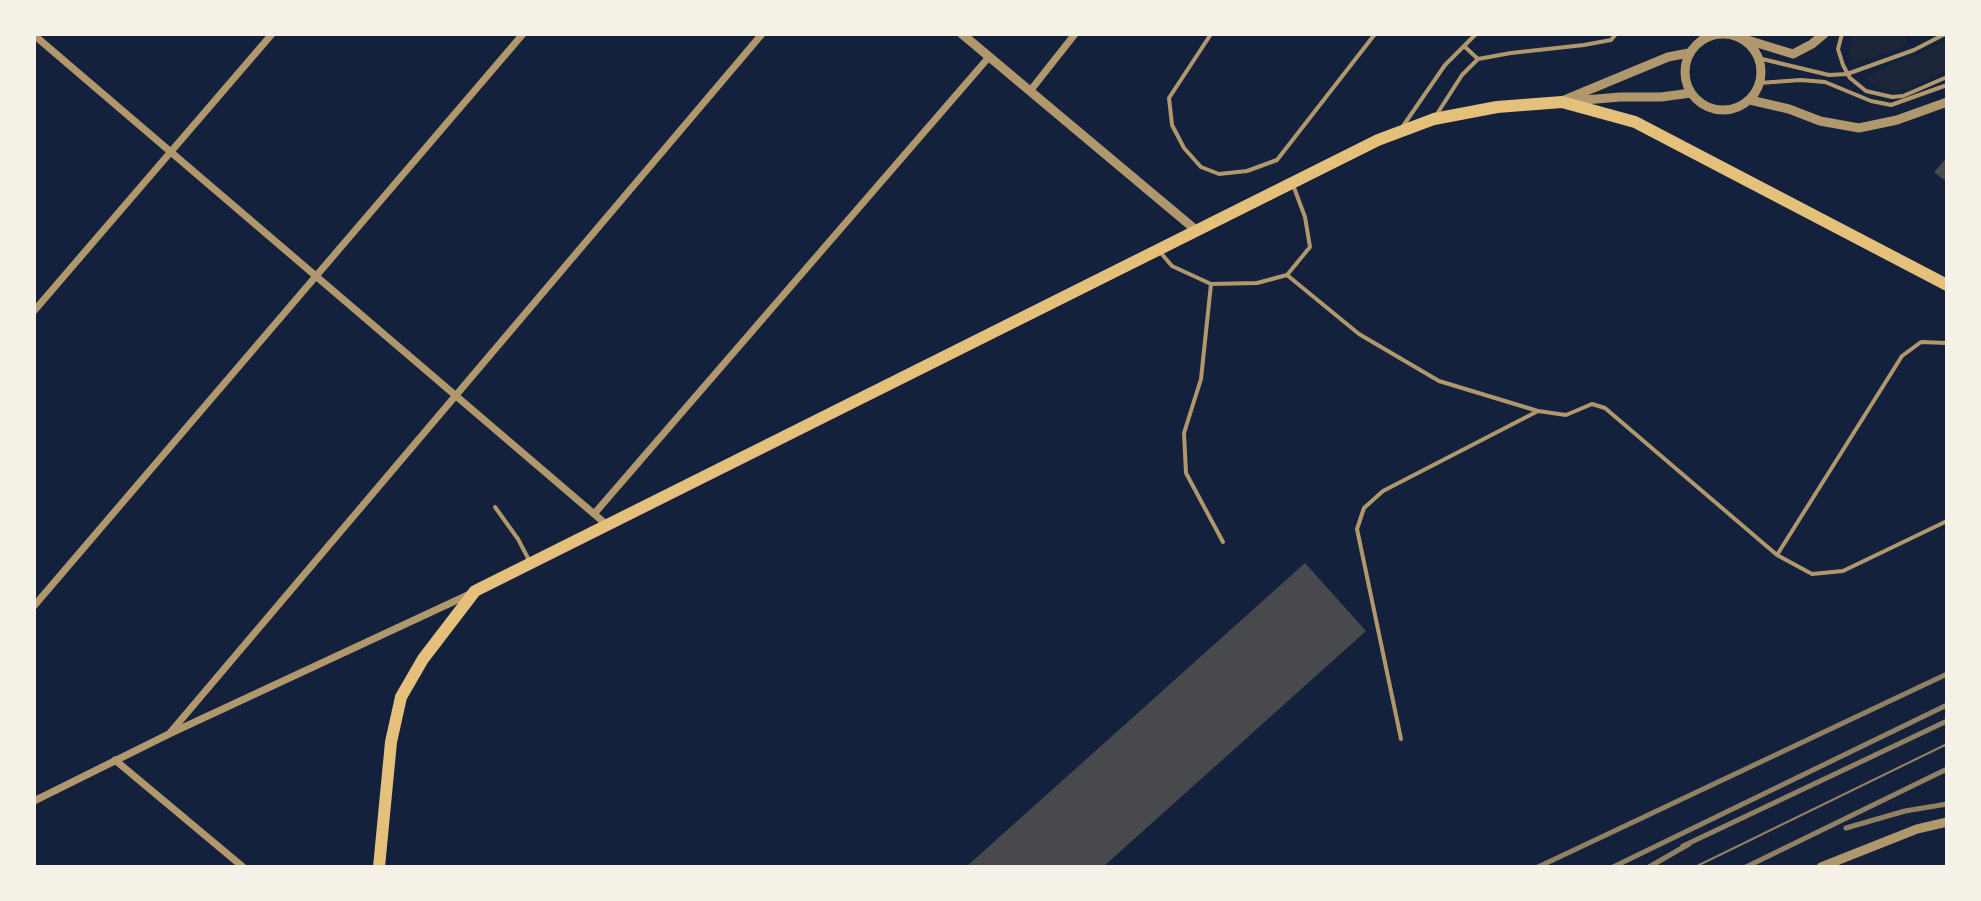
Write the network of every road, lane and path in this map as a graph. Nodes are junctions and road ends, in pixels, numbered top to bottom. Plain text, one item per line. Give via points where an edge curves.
1 (272, 34) edge
2 (523, 34) edge
3 (762, 34) edge
4 (962, 34) edge
5 (1075, 34) edge
6 (1211, 34) edge
7 (1375, 34) edge
8 (1476, 34) edge
9 (1616, 34) edge
10 (1727, 34) edge
11 (1824, 34) edge
12 (1842, 34) edge
13 (1945, 34) edge
14 (34, 35) edge
15 (1704, 36) edge
16 (1738, 37) junction
17 (1464, 46) junction
18 (1689, 53) junction
19 (989, 57) junction
20 (1758, 58) junction
21 (1478, 59) junction
22 (1847, 74) junction
23 (1947, 77) edge
24 (1759, 83) junction
25 (1947, 85) edge
26 (1030, 91) junction
27 (1691, 93) junction
28 (1750, 100) junction
29 (1562, 102) junction
30 (1947, 102) edge
31 (1434, 119) junction
32 (1400, 132) junction
33 (171, 152) junction
34 (1292, 183) junction
35 (1197, 231) junction
36 (1159, 250) junction
37 (1287, 275) junction
38 (316, 276) junction
39 (1211, 284) junction
40 (1947, 285) edge
41 (34, 311) edge
42 (1947, 343) edge
43 (456, 395) junction
44 (1538, 411) junction
45 (495, 507) dead end
46 (594, 514) junction
47 (1947, 521) edge
48 (608, 525) junction
49 (1223, 542) dead end
50 (1777, 555) junction
51 (531, 564) junction
52 (475, 591) junction
53 (34, 606) edge
54 (169, 734) junction
55 (1401, 739) dead end
56 (115, 760) junction
57 (34, 801) edge
58 (1947, 822) edge
59 (243, 867) edge
60 (379, 867) edge
61 (1821, 867) edge

1 - 33 street
2 - 38 street
3 - 43 street
4 - 19 street
5 - 26 street
6 - 7 lane via 1169,98 1172,125 1184,148 1201,167 1219,174 1277,160
8 - 17 lane
9 - 21 lane via 1611,40 1584,45
10 - 15 street
10 - 16 street
11 - 16 street via 1793,54
12 - 22 lane via 1838,49
13 - 22 lane
14 - 33 street
15 - 18 street
16 - 20 street
17 - 21 lane
17 - 32 lane
18 - 27 street via 1685,73
18 - 29 street
19 - 26 street
19 - 46 street
20 - 22 lane via 1829,75
20 - 24 street
21 - 31 lane
22 - 23 lane via 1866,91 1892,97
24 - 25 lane via 1825,82 1891,105
24 - 28 street
26 - 35 street
27 - 28 street via 1705,106 1723,111
27 - 29 street
28 - 30 street via 1859,128
29 - 31 main road
29 - 40 main road via 1653,130
31 - 32 main road
32 - 34 main road
33 - 38 street
33 - 41 street
34 - 35 main road
34 - 37 lane via 1310,247
35 - 36 main road
36 - 39 lane via 1172,266
36 - 48 main road
37 - 39 lane via 1257,283
37 - 44 lane via 1359,334 1439,381
38 - 43 street
38 - 53 street
39 - 49 lane via 1201,379 1184,433 1186,473
42 - 50 lane via 1921,342 1902,356
43 - 46 street
43 - 54 street
44 - 50 lane via 1566,415 1592,404 1605,408
44 - 55 lane via 1383,491 1364,508 1357,529
45 - 51 lane
46 - 48 street
47 - 50 lane via 1843,571 1812,574
48 - 51 main road
51 - 52 main road
52 - 54 street
52 - 60 main road via 401,697 391,742
54 - 56 street
56 - 57 street
56 - 59 street
58 - 61 street

